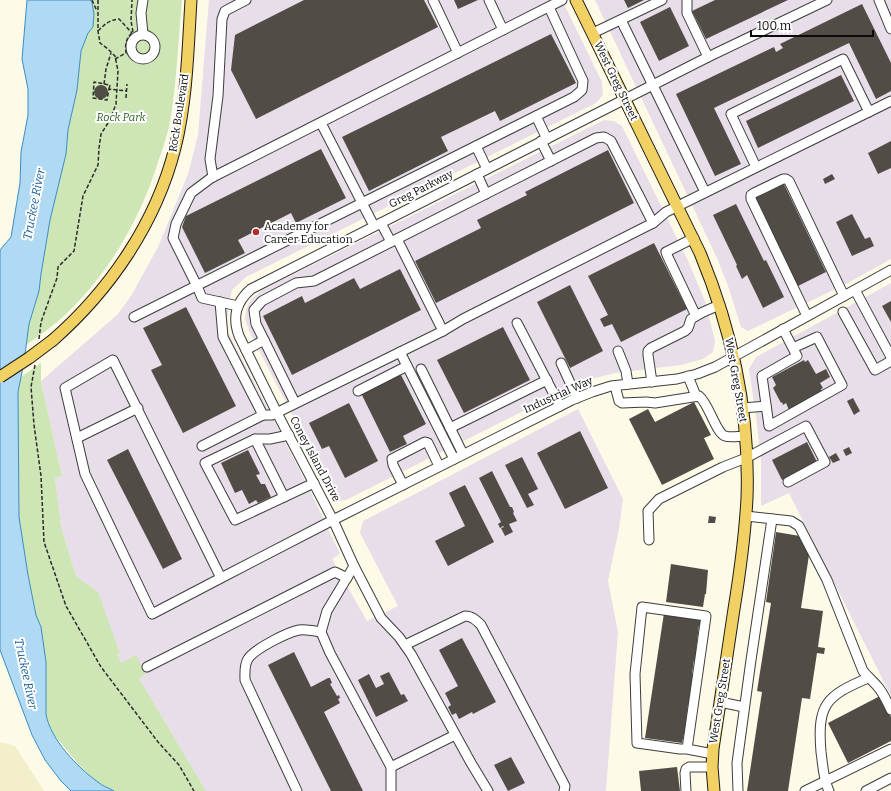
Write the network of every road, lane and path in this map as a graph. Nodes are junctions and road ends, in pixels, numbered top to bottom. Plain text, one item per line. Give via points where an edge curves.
1 (92, 0) edge
2 (98, 0) edge
3 (132, 0) edge
4 (143, 0) edge
5 (191, 0) edge
6 (246, 0) edge
7 (433, 0) edge
8 (489, 0) edge
9 (562, 0) edge
10 (576, 0) edge
11 (662, 0) edge
12 (687, 0) edge
13 (827, 0) edge
14 (879, 0) edge
15 (549, 7) junction
16 (98, 12) junction
17 (621, 20) junction
18 (98, 30) junction
19 (503, 30) junction
20 (891, 30) edge
21 (132, 33) junction
22 (593, 33) junction
23 (143, 34) dead end
24 (111, 52) junction
25 (458, 53) junction
26 (708, 58) junction
27 (115, 59) junction
28 (104, 84) junction
29 (127, 84) dead end
30 (653, 85) junction
31 (109, 89) junction
32 (117, 90) junction
33 (127, 91) junction
34 (126, 98) dead end
35 (625, 99) junction
36 (891, 101) edge
37 (869, 112) junction
38 (536, 116) junction
39 (321, 123) junction
40 (544, 140) junction
41 (476, 146) junction
42 (551, 161) junction
43 (756, 167) junction
44 (487, 169) junction
45 (477, 174) junction
46 (214, 177) junction
47 (705, 192) junction
48 (486, 194) junction
49 (362, 203) junction
50 (678, 206) junction
51 (653, 224) junction
52 (377, 225) junction
53 (694, 238) junction
54 (394, 241) junction
55 (290, 269) junction
56 (891, 270) edge
57 (296, 283) junction
58 (197, 286) junction
59 (855, 290) junction
60 (844, 296) junction
61 (220, 302) junction
62 (720, 305) junction
63 (237, 308) junction
64 (843, 312) dead end
65 (696, 316) junction
66 (807, 316) junction
67 (134, 317) dead end
68 (517, 323) dead end
69 (783, 329) junction
70 (443, 331) junction
71 (39, 340) dead end
72 (264, 340) junction
73 (793, 348) junction
74 (246, 350) junction
75 (618, 351) dead end
76 (400, 352) junction
77 (733, 356) junction
78 (891, 357) edge
79 (36, 359) dead end
80 (891, 361) edge
81 (561, 363) dead end
82 (407, 366) junction
83 (422, 369) dead end
84 (688, 376) junction
85 (0, 377) edge
86 (547, 380) junction
87 (652, 382) junction
88 (628, 384) junction
89 (615, 386) junction
90 (358, 391) dead end
91 (696, 396) junction
92 (577, 398) junction
93 (295, 403) junction
94 (560, 406) junction
95 (766, 406) junction
96 (138, 408) junction
97 (742, 408) junction
98 (798, 410) junction
99 (277, 412) junction
100 (263, 415) junction
101 (806, 426) junction
102 (450, 428) junction
103 (289, 436) junction
104 (745, 436) junction
105 (77, 438) junction
106 (254, 439) junction
107 (202, 446) dead end
108 (463, 454) junction
109 (746, 458) junction
110 (454, 459) junction
111 (440, 466) junction
112 (788, 482) dead end
113 (314, 483) junction
114 (403, 484) junction
115 (284, 497) junction
116 (746, 516) junction
117 (772, 519) junction
118 (333, 520) junction
119 (649, 540) dead end
120 (354, 566) junction
121 (221, 578) junction
122 (347, 578) junction
123 (321, 632) junction
124 (405, 646) junction
125 (147, 667) dead end
126 (868, 678) junction
127 (720, 702) junction
128 (744, 707) junction
129 (891, 710) edge
130 (455, 735) junction
131 (687, 749) junction
132 (891, 749) edge
133 (713, 754) junction
134 (391, 767) junction
135 (712, 767) junction
136 (891, 778) edge
137 (824, 782) junction
138 (194, 791) edge
139 (297, 791) edge
140 (391, 791) edge
141 (488, 791) edge
142 (564, 791) edge
143 (686, 791) edge
144 (714, 791) edge
145 (738, 791) edge
146 (805, 791) edge
147 (829, 791) edge
148 (866, 791) edge

1 - 16 path
2 - 16 path
3 - 21 path
4 - 23 street
5 - 85 main road, Rock Boulevard, bridge via 187,66 175,148 161,190 148,218 109,281 81,313 52,340
6 - 46 street via 225,11 222,18 219,90 210,159
7 - 25 street
8 - 19 street
9 - 15 street
10 - 22 main road, West Greg Street
11 - 17 street
12 - 26 street via 687,13
13 - 26 street, Greg Parkway
14 - 20 street
15 - 19 street
15 - 38 street via 583,81 582,90 574,97
16 - 18 path
17 - 22 street
17 - 30 street
18 - 21 path via 106,23 119,19
18 - 24 path via 100,43
19 - 25 street
21 - 27 path via 126,41 126,53
22 - 35 main road, West Greg Street
24 - 27 path
24 - 28 path
25 - 39 street
26 - 30 street, Greg Parkway
27 - 32 path via 118,71
28 - 31 path via 110,85
28 - 31 path via 94,82 93,98 107,100
29 - 33 path
30 - 35 street, Greg Parkway
30 - 47 street
31 - 32 path
32 - 33 path
32 - 71 path via 116,104 101,134 98,165 84,196 74,250 58,267 57,278 41,322
33 - 34 path
35 - 40 street, Greg Parkway
35 - 50 main road, West Greg Street
36 - 37 street
37 - 43 street
37 - 43 street via 843,59 836,62 731,114
38 - 40 street
38 - 41 street
39 - 46 street
39 - 49 street
40 - 42 street
40 - 44 street, Greg Parkway
41 - 44 street
41 - 49 street
42 - 48 street
42 - 51 street via 596,138 611,141
43 - 47 street
44 - 45 street, Greg Parkway
45 - 48 street
45 - 52 street, Greg Parkway
46 - 58 street via 191,193 176,224 173,238
47 - 50 street
48 - 54 street
49 - 52 street
49 - 58 street
50 - 51 street via 666,212
50 - 53 main road, West Greg Street
51 - 70 street
52 - 54 street
52 - 55 street, Greg Parkway
53 - 62 main road, West Greg Street
53 - 65 street via 666,252 666,255
54 - 57 street via 314,280
54 - 70 street
55 - 57 street
55 - 63 street, Greg Parkway via 251,289 244,295
56 - 59 street, Industrial Way
57 - 72 street via 262,301 254,310 256,324
58 - 61 street via 202,298
58 - 67 street
59 - 60 street, Industrial Way
59 - 78 street
60 - 66 street, Industrial Way
60 - 66 street via 786,178 754,193 751,199
61 - 63 street
61 - 100 street via 223,337
62 - 65 street
62 - 77 main road, West Greg Street
63 - 74 street, Coney Island Drive via 236,328
64 - 80 street via 875,370
65 - 87 street via 690,319 685,331 648,351
66 - 69 street, Industrial Way
68 - 86 street
69 - 73 street
69 - 77 street, Industrial Way
70 - 76 street
72 - 74 street
72 - 93 street
73 - 95 street via 797,356 762,376
73 - 98 street via 817,337 842,385
74 - 99 street, Coney Island Drive
75 - 88 street
76 - 82 street
76 - 93 street
77 - 84 street, Industrial Way via 715,367
77 - 97 main road, West Greg Street
79 - 138 path via 31,387 41,476 44,542 66,606 101,667 158,742 179,765
81 - 92 street
82 - 90 street
82 - 110 street
83 - 102 street
84 - 87 street, Industrial Way
84 - 91 street
86 - 94 street
86 - 102 street
87 - 88 street, Industrial Way
88 - 89 street, Industrial Way
89 - 91 street via 619,401 622,403 656,403
89 - 92 street, Industrial Way
91 - 104 street via 705,401 720,433 726,436
92 - 94 street, Industrial Way
93 - 99 street
94 - 108 street, Industrial Way
95 - 97 street
95 - 98 street via 769,426
96 - 105 street
96 - 105 street via 114,360 65,388
96 - 121 street
97 - 104 main road, West Greg Street
98 - 101 street
99 - 100 street
99 - 103 street, Coney Island Drive
100 - 107 street
101 - 109 street
101 - 112 street via 825,462
102 - 108 street
103 - 106 street
103 - 113 street, Coney Island Drive
104 - 109 main road, West Greg Street
105 - 121 street, Industrial Way via 85,474 152,614
106 - 115 street
106 - 115 street via 205,463 235,520
108 - 110 street, Industrial Way
109 - 116 main road, West Greg Street
109 - 119 street via 659,499 648,511
110 - 111 street, Industrial Way
111 - 114 street, Industrial Way
111 - 114 street via 428,443 424,442 392,459
113 - 115 street
113 - 118 street, Coney Island Drive
114 - 118 street, Industrial Way
116 - 117 street
116 - 127 main road, West Greg Street
117 - 126 street via 791,520 799,526 827,580
117 - 128 street
118 - 120 street, Coney Island Drive
118 - 121 street, Industrial Way
120 - 122 street
120 - 124 street, Coney Island Drive via 381,618
122 - 123 street via 327,612
122 - 125 street via 335,572
123 - 134 street
123 - 139 street via 300,630 280,638 260,648 248,659 244,669 245,680
124 - 130 street, Coney Island Drive
124 - 142 street via 465,616 476,620 481,625 565,786
126 - 129 street via 877,685
126 - 137 street via 831,698 822,711 820,728
127 - 128 street
127 - 133 main road, West Greg Street
128 - 145 street via 737,763
130 - 134 street
130 - 141 street, Coney Island Drive
131 - 131 street via 706,616 642,607 635,674 637,743
131 - 133 street
132 - 137 street
133 - 135 main road, West Greg Street
134 - 140 street
135 - 143 street via 686,769
135 - 144 main road, West Greg Street
136 - 148 street
137 - 146 street
137 - 147 street

